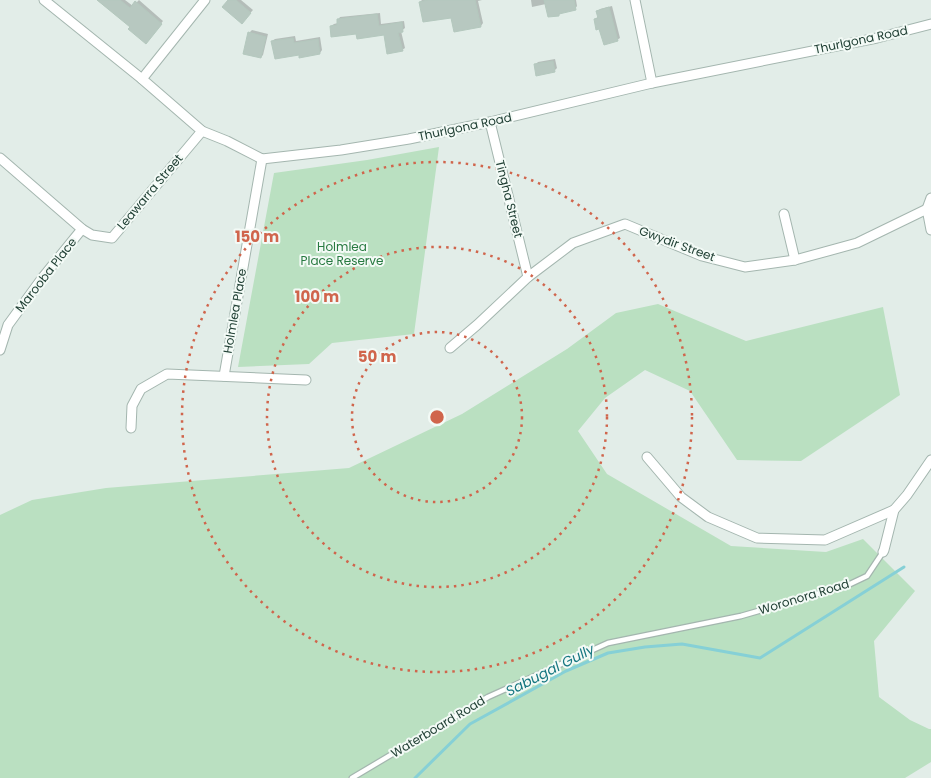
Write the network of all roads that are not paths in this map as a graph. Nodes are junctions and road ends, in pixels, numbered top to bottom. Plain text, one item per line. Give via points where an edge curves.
1 (44, 0) edge
2 (205, 0) edge
3 (635, 0) edge
4 (931, 24) edge
5 (142, 79) junction
6 (652, 83) junction
7 (490, 122) junction
8 (202, 131) junction
9 (0, 158) edge
10 (262, 158) junction
11 (931, 198) edge
12 (926, 209) junction
13 (784, 214) dead end
14 (82, 229) junction
15 (931, 230) edge
16 (795, 260) junction
17 (528, 277) junction
18 (450, 348) dead end
19 (0, 350) edge
20 (224, 376) junction
21 (306, 380) dead end
22 (131, 428) dead end
23 (647, 457) dead end
24 (931, 460) edge
25 (894, 510) junction
26 (883, 552) joint
27 (608, 643) joint
28 (352, 778) edge

1 - 5 street
2 - 5 street
3 - 6 street
4 - 6 street, Thurlgona Road via 877,38
5 - 8 street
6 - 7 street, Thurlgona Road
7 - 10 street, Thurlgona Road via 341,150
7 - 17 street, Tingha Street
8 - 10 street
8 - 14 street, Leawarra Street via 112,238 92,235
9 - 14 street, Leawarra Street
10 - 20 street, Holmlea Place
11 - 12 street
12 - 15 street
12 - 16 street, Gwydir Street via 858,243
13 - 16 street
14 - 19 street, Marooba Place via 8,325
16 - 17 street, Gwydir Street via 745,267 702,256 624,224 573,243
17 - 18 street, Gwydir Street
20 - 21 street
20 - 22 street via 167,374 160,377 141,389 132,406
23 - 25 street via 681,497 708,517 757,538 825,540
24 - 25 street, Woronora Road
25 - 26 street, Woronora Road
26 - 27 lane, Woronora Road via 867,576 848,585 741,616
27 - 28 lane, Waterboard Road via 488,697

